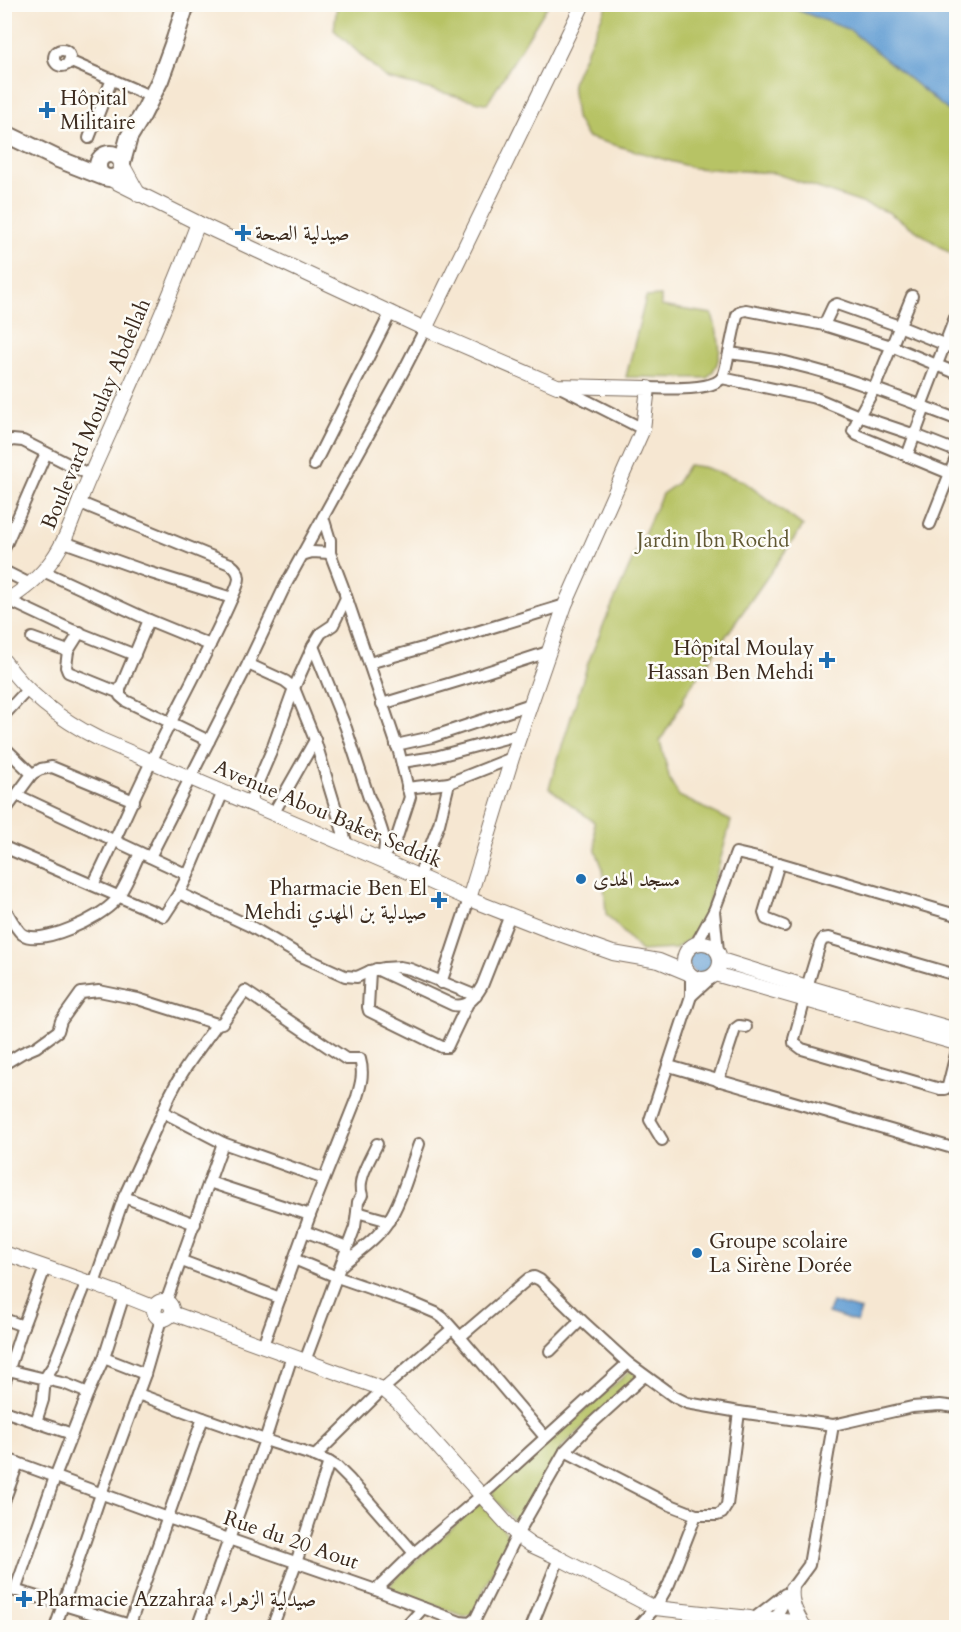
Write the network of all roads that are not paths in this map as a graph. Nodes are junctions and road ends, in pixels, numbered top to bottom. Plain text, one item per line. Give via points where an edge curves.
1 (583, 4) edge
2 (184, 9) edge
3 (69, 61) dead end
4 (112, 79) junction
5 (152, 97) junction
6 (4, 133) edge
7 (129, 137) junction
8 (89, 138) dead end
9 (103, 157) junction
10 (58, 159) junction
11 (122, 164) junction
12 (106, 178) junction
13 (139, 195) junction
14 (198, 223) junction
15 (912, 296) dead end
16 (391, 312) junction
17 (957, 315) edge
18 (824, 325) junction
19 (899, 326) junction
20 (425, 328) junction
21 (945, 344) junction
22 (891, 346) junction
23 (957, 349) edge
24 (729, 352) junction
25 (937, 365) junction
26 (957, 373) edge
27 (722, 378) junction
28 (557, 386) junction
29 (648, 388) junction
30 (874, 389) junction
31 (923, 407) junction
32 (859, 416) junction
33 (957, 419) edge
34 (642, 429) junction
35 (915, 435) junction
36 (4, 445) edge
37 (957, 451) edge
38 (46, 453) junction
39 (907, 456) junction
40 (957, 458) edge
41 (314, 465) dead end
42 (90, 475) junction
43 (953, 475) edge
44 (78, 502) junction
45 (323, 517) junction
46 (930, 524) dead end
47 (64, 542) junction
48 (4, 549) edge
49 (330, 553) junction
50 (302, 555) junction
51 (4, 571) edge
52 (43, 572) junction
53 (30, 584) junction
54 (343, 587) junction
55 (231, 598) junction
56 (6, 601) edge
57 (565, 605) junction
58 (150, 620) junction
59 (80, 632) junction
60 (32, 638) dead end
61 (210, 645) junction
62 (313, 646) junction
63 (68, 651) junction
64 (548, 652) junction
65 (135, 655) junction
66 (4, 661) edge
67 (369, 663) junction
68 (248, 664) junction
69 (294, 688) junction
70 (28, 689) junction
71 (120, 693) junction
72 (382, 704) junction
73 (531, 704) junction
74 (4, 715) edge
75 (171, 723) junction
76 (521, 734) junction
77 (315, 740) junction
78 (209, 741) junction
79 (396, 744) junction
80 (4, 747) edge
81 (512, 758) junction
82 (151, 761) junction
83 (402, 762) junction
84 (32, 774) junction
85 (190, 778) junction
86 (449, 783) junction
87 (407, 788) junction
88 (223, 792) junction
89 (16, 795) junction
90 (134, 801) junction
91 (249, 803) junction
92 (4, 812) edge
93 (273, 814) junction
94 (116, 841) junction
95 (346, 845) junction
96 (4, 847) edge
97 (145, 855) junction
98 (384, 858) junction
99 (779, 863) junction
100 (188, 875) junction
101 (419, 876) junction
102 (93, 885) junction
103 (179, 893) junction
104 (119, 896) junction
105 (469, 899) junction
106 (4, 907) edge
107 (714, 911) junction
108 (510, 915) junction
109 (957, 915) edge
110 (784, 927) dead end
111 (692, 946) junction
112 (719, 956) junction
113 (659, 961) junction
114 (373, 970) junction
115 (689, 974) junction
116 (957, 975) edge
117 (713, 976) junction
118 (441, 983) junction
119 (806, 993) junction
120 (476, 996) junction
121 (691, 996) junction
122 (467, 1005) junction
123 (217, 1024) junction
124 (746, 1027) dead end
125 (957, 1030) edge
126 (957, 1043) edge
127 (957, 1054) edge
128 (4, 1064) edge
129 (669, 1066) junction
130 (718, 1081) junction
131 (163, 1112) junction
132 (662, 1140) dead end
133 (223, 1143) junction
134 (377, 1144) dead end
135 (419, 1144) dead end
136 (957, 1149) edge
137 (324, 1179) junction
138 (209, 1182) junction
139 (124, 1197) junction
140 (357, 1212) junction
141 (310, 1215) junction
142 (389, 1221) junction
143 (195, 1224) junction
144 (304, 1231) junction
145 (347, 1246) junction
146 (4, 1252) edge
147 (294, 1259) junction
148 (182, 1262) junction
149 (45, 1268) junction
150 (339, 1272) junction
151 (90, 1283) junction
152 (124, 1295) junction
153 (280, 1298) junction
154 (163, 1310) junction
155 (4, 1319) edge
156 (580, 1320) junction
157 (23, 1326) junction
158 (456, 1333) junction
159 (263, 1345) junction
160 (550, 1351) dead end
161 (104, 1358) junction
162 (299, 1359) junction
163 (628, 1363) junction
164 (6, 1370) edge
165 (145, 1374) junction
166 (644, 1376) junction
167 (45, 1378) junction
168 (4, 1384) edge
169 (383, 1389) junction
170 (88, 1393) junction
171 (138, 1394) junction
172 (957, 1407) edge
173 (4, 1412) edge
174 (739, 1412) junction
175 (203, 1418) junction
176 (36, 1422) junction
177 (833, 1425) junction
178 (72, 1434) junction
179 (545, 1437) junction
180 (265, 1440) junction
181 (565, 1451) junction
182 (315, 1455) junction
183 (4, 1458) edge
184 (329, 1462) junction
185 (18, 1463) junction
186 (55, 1477) junction
187 (101, 1494) junction
188 (481, 1496) junction
189 (4, 1501) edge
190 (696, 1515) junction
191 (168, 1518) junction
192 (517, 1535) junction
193 (229, 1539) junction
194 (414, 1553) junction
195 (559, 1558) junction
196 (296, 1563) junction
197 (792, 1588) junction
198 (10, 1589) edge
199 (376, 1590) junction
200 (64, 1605) junction
201 (423, 1608) junction
202 (655, 1608) junction
203 (758, 1622) edge
204 (135, 1626) edge
205 (805, 1626) edge
206 (531, 1627) edge
207 (55, 1628) edge
208 (197, 1628) edge
209 (272, 1628) edge
210 (405, 1628) edge
211 (637, 1628) edge
212 (787, 1628) edge

1 - 20 street
2 - 5 main road
3 - 4 street
4 - 5 street
4 - 8 street
5 - 7 main road
6 - 10 main road
7 - 9 main road
7 - 11 main road
9 - 10 main road
9 - 11 main road via 114,155
9 - 12 main road via 98,168
10 - 12 main road
11 - 12 main road via 120,174
11 - 13 street
12 - 13 street
13 - 14 street
14 - 16 street
14 - 42 street, Boulevard Moulay Abdellah
15 - 19 street
16 - 20 street
16 - 41 street
17 - 21 street
18 - 19 street via 837,304
18 - 22 street
18 - 24 street via 741,311
19 - 21 street
19 - 22 street
20 - 28 street
20 - 45 street
21 - 23 street
21 - 25 street
22 - 25 street
22 - 30 street
24 - 27 street
24 - 30 street via 792,363
25 - 26 street
25 - 31 street
27 - 29 street via 708,386
27 - 32 street via 816,398
28 - 29 street
28 - 34 street
29 - 34 street
30 - 31 street
30 - 32 street
31 - 33 street
31 - 35 street
32 - 35 street
32 - 39 street via 854,434
34 - 57 street
35 - 37 street
35 - 39 street
36 - 38 street via 19,440
38 - 42 street
38 - 48 street
39 - 43 street
40 - 43 street
42 - 44 street, Boulevard Moulay Abdellah
43 - 46 street
44 - 47 street, Boulevard Moulay Abdellah
44 - 55 street via 230,564 240,577
45 - 49 street
45 - 50 street
47 - 52 street, Boulevard Moulay Abdellah
47 - 55 street
49 - 50 street
49 - 54 street
50 - 68 street
51 - 53 street
52 - 53 street, Boulevard Moulay Abdellah
52 - 58 street
53 - 56 street, Boulevard Moulay Abdellah
54 - 62 street via 346,598 333,625 321,633
54 - 67 street
55 - 61 street
56 - 59 street
57 - 64 street
57 - 67 street
58 - 61 street
58 - 65 street
59 - 63 street
59 - 65 street
60 - 63 street
61 - 75 street
62 - 69 street
62 - 98 street via 374,805 386,842
63 - 71 street via 68,672
64 - 72 street
64 - 73 street
65 - 71 street
66 - 70 street, Avenue Abou Baker Seddik
67 - 72 street
68 - 69 street
68 - 78 street
69 - 77 street
69 - 91 street
70 - 74 street
70 - 82 street, Avenue Abou Baker Seddik via 80,730
71 - 75 street via 123,699
72 - 79 street
73 - 76 street
73 - 79 street via 432,737
75 - 78 street
75 - 82 street
76 - 81 street
76 - 83 street
77 - 93 street
77 - 95 street
78 - 85 street
79 - 83 street
80 - 84 street
81 - 86 street
81 - 105 street
82 - 85 street, Avenue Abou Baker Seddik
82 - 90 street
83 - 87 street
84 - 89 street
84 - 90 street via 52,767
85 - 88 street, Avenue Abou Baker Seddik
85 - 97 street
86 - 87 street
86 - 101 street via 439,824
87 - 98 street via 410,797 401,827
88 - 91 street, Avenue Abou Baker Seddik
88 - 100 street
89 - 92 street
89 - 94 street
90 - 94 street
91 - 93 street, Avenue Abou Baker Seddik
93 - 95 street, Avenue Abou Baker Seddik
94 - 97 street
94 - 102 street
95 - 98 street, Avenue Abou Baker Seddik
96 - 102 street
97 - 100 street
97 - 104 street
98 - 101 street, Avenue Abou Baker Seddik
99 - 107 street via 736,853
99 - 109 street
99 - 110 street via 764,913 766,919
100 - 103 street
101 - 105 street, Avenue Abou Baker Seddik
102 - 104 street
103 - 104 street via 164,916
103 - 114 street via 335,972 351,978
104 - 106 street via 96,915 44,937 23,935
105 - 108 street, Avenue Abou Baker Seddik
105 - 118 street
107 - 111 street
107 - 112 street
108 - 113 street, Avenue Abou Baker Seddik via 613,953
108 - 120 street
111 - 112 street via 710,945
111 - 113 street
111 - 115 street via 684,958
112 - 117 street via 720,965
112 - 119 street
113 - 115 street, Avenue Abou Baker Seddik
114 - 118 street via 410,969
114 - 122 street via 453,1005
114 - 122 street via 369,1011 442,1047 447,1047
115 - 117 street via 701,980
115 - 121 street
116 - 119 street via 829,938 820,944
117 - 119 street
117 - 121 street
118 - 120 street
119 - 125 street
119 - 126 street
119 - 127 street via 794,1039 802,1049 940,1089 948,1086
120 - 122 street
121 - 129 street
123 - 128 street via 138,999 99,991 81,993 58,1031
123 - 131 street via 177,1082
123 - 137 street via 222,1023 245,992 346,1059 360,1059 362,1083
124 - 130 street via 735,1029
129 - 130 street
129 - 132 street via 650,1120
130 - 136 street
131 - 133 street
131 - 139 street
133 - 137 street
133 - 138 street
134 - 140 street via 362,1181
135 - 142 street
137 - 141 street
138 - 141 street
138 - 143 street
139 - 143 street
139 - 151 street
140 - 142 street
140 - 145 street
141 - 144 street
142 - 150 street
143 - 148 street
144 - 145 street
144 - 147 street
145 - 150 street
146 - 149 street
147 - 150 street
147 - 153 street
148 - 153 street
148 - 154 street
149 - 151 street
149 - 157 street
150 - 158 street via 428,1309
150 - 162 street
151 - 152 street
151 - 167 street
152 - 154 street
152 - 161 street
153 - 159 street
154 - 159 street
154 - 165 street
155 - 157 street
156 - 158 street via 534,1277
156 - 160 street
156 - 163 street
157 - 164 street
158 - 169 street
158 - 179 street
159 - 162 street
161 - 165 street
161 - 170 street
162 - 169 street
162 - 180 street
163 - 166 street
163 - 179 street
164 - 167 street
164 - 168 street
165 - 171 street
166 - 174 street via 687,1403
166 - 181 street, Rue du 20 Aout
167 - 170 street
167 - 176 street
169 - 182 street
169 - 188 street
170 - 178 street
171 - 175 street
171 - 187 street
172 - 177 street via 912,1407
173 - 176 street
174 - 177 street
174 - 190 street via 725,1510 717,1515
175 - 180 street
175 - 191 street
176 - 178 street
177 - 197 street via 812,1556
178 - 186 street
179 - 188 street
180 - 182 street
180 - 193 street
181 - 190 street
181 - 192 street, Rue du 20 Aout
182 - 184 street
183 - 185 street, Rue du 20 Aout
184 - 194 street via 338,1467
184 - 196 street
185 - 186 street, Rue du 20 Aout
185 - 189 street
186 - 187 street, Rue du 20 Aout
186 - 198 street
187 - 191 street, Rue du 20 Aout
187 - 200 street
188 - 192 street
188 - 194 street
190 - 202 street via 669,1584
191 - 193 street, Rue du 20 Aout
191 - 204 street
192 - 195 street
192 - 201 street, Rue du 20 Aout via 474,1620 463,1623
193 - 196 street, Rue du 20 Aout
193 - 208 street
194 - 199 street
195 - 202 street
195 - 206 street
196 - 199 street, Rue du 20 Aout
196 - 209 street
197 - 203 street
197 - 203 street
197 - 205 street via 793,1605
198 - 200 street
199 - 201 street, Rue du 20 Aout
200 - 204 street
200 - 207 street
201 - 210 street
202 - 203 street
202 - 211 street
203 - 205 street via 794,1621
205 - 212 street

